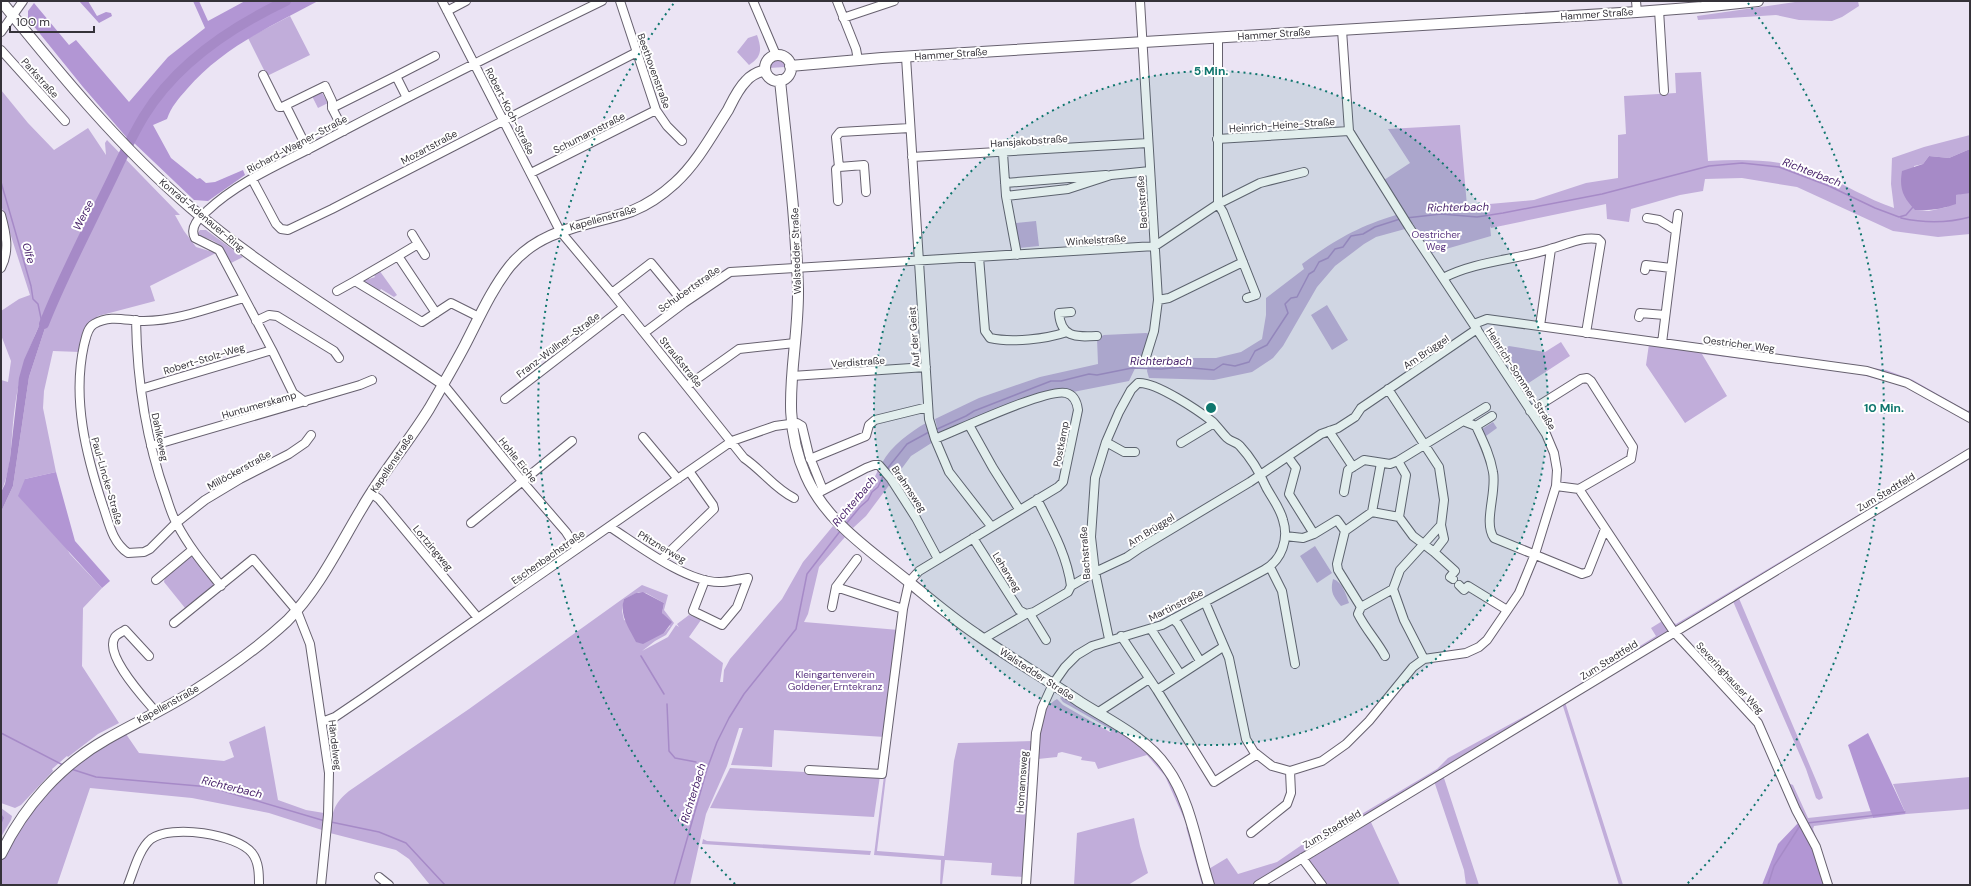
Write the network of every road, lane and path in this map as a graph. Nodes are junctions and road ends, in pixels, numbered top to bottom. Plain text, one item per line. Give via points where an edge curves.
1 (1, 1) edge
2 (23, 1) edge
3 (442, 1) edge
4 (466, 1) edge
5 (602, 1) edge
6 (620, 1) edge
7 (753, 1) edge
8 (837, 1) edge
9 (894, 1) edge
10 (1140, 1) edge
11 (1636, 1) edge
12 (1758, 1) edge
13 (1729, 3) edge
14 (447, 10) junction
15 (1659, 10) junction
16 (1637, 12) junction
17 (12, 15) junction
18 (844, 18) junction
19 (1342, 30) junction
20 (1, 32) edge
21 (1218, 38) junction
22 (1143, 42) junction
23 (1, 50) edge
24 (637, 52) junction
25 (776, 55) junction
26 (435, 56) dead end
27 (906, 57) junction
28 (858, 60) junction
29 (474, 63) junction
30 (790, 66) junction
31 (765, 70) junction
32 (263, 75) dead end
33 (396, 76) junction
34 (780, 80) junction
35 (1664, 91) dead end
36 (407, 98) junction
37 (286, 106) junction
38 (332, 108) junction
39 (656, 110) junction
40 (65, 120) dead end
41 (502, 120) junction
42 (910, 128) junction
43 (344, 131) junction
44 (1349, 131) junction
45 (1217, 140) junction
46 (682, 141) dead end
47 (1148, 143) junction
48 (308, 150) junction
49 (1003, 153) junction
50 (912, 157) junction
51 (838, 167) junction
52 (1150, 171) junction
53 (1304, 172) dead end
54 (531, 173) junction
55 (1110, 175) junction
56 (252, 179) junction
57 (1005, 183) junction
58 (866, 192) dead end
59 (1006, 196) junction
60 (838, 201) dead end
61 (1218, 204) junction
62 (1678, 214) dead end
63 (1, 215) edge
64 (202, 216) junction
65 (1647, 218) dead end
66 (1675, 230) junction
67 (560, 231) junction
68 (412, 234) dead end
69 (418, 244) junction
70 (1155, 246) junction
71 (1551, 249) junction
72 (425, 255) dead end
73 (1017, 255) junction
74 (398, 256) junction
75 (979, 257) junction
76 (919, 262) junction
77 (1243, 262) junction
78 (1646, 265) dead end
79 (1, 268) edge
80 (797, 268) junction
81 (1671, 268) junction
82 (1443, 278) junction
83 (355, 281) junction
84 (337, 291) dead end
85 (612, 293) junction
86 (244, 298) junction
87 (1248, 298) dead end
88 (1158, 300) junction
89 (684, 303) junction
90 (623, 308) junction
91 (1071, 312) dead end
92 (1640, 312) dead end
93 (436, 313) junction
94 (1665, 316) junction
95 (479, 317) junction
96 (136, 320) junction
97 (256, 321) junction
98 (1476, 326) junction
99 (1540, 326) junction
100 (1067, 332) junction
101 (644, 333) junction
102 (1586, 333) junction
103 (1097, 336) dead end
104 (796, 343) junction
105 (1662, 344) junction
106 (272, 350) junction
107 (339, 358) dead end
108 (1145, 360) dead end
109 (926, 367) junction
110 (792, 376) junction
111 (372, 380) dead end
112 (1140, 383) joint
113 (443, 384) junction
114 (687, 386) junction
115 (141, 389) junction
116 (1388, 389) junction
117 (293, 393) junction
118 (505, 399) dead end
119 (305, 402) junction
120 (291, 406) junction
121 (928, 407) junction
122 (1530, 411) junction
123 (1970, 418) edge
124 (1463, 421) junction
125 (791, 423) junction
126 (1214, 423) junction
127 (969, 425) junction
128 (1476, 426) junction
129 (1329, 432) junction
130 (311, 435) dead end
131 (643, 437) dead end
132 (935, 438) junction
133 (572, 441) dead end
134 (732, 441) junction
135 (1106, 442) junction
136 (1181, 443) dead end
137 (1424, 443) junction
138 (151, 446) junction
139 (1135, 452) dead end
140 (1970, 453) edge
141 (1288, 457) junction
142 (810, 459) junction
143 (1398, 461) junction
144 (1381, 463) junction
145 (1353, 467) junction
146 (689, 471) junction
147 (1261, 475) junction
148 (678, 479) junction
149 (522, 481) junction
150 (1556, 486) junction
151 (1579, 489) junction
152 (819, 492) junction
153 (1344, 492) dead end
154 (371, 493) junction
155 (794, 498) dead end
156 (1037, 499) junction
157 (1019, 509) junction
158 (1372, 512) junction
159 (1398, 516) junction
160 (176, 523) junction
161 (470, 523) dead end
162 (1441, 525) junction
163 (991, 526) junction
164 (610, 527) junction
165 (1605, 530) junction
166 (1345, 531) junction
167 (1314, 534) junction
168 (1286, 536) junction
169 (973, 538) junction
170 (1423, 544) junction
171 (576, 549) junction
172 (192, 550) junction
173 (1434, 552) junction
174 (1535, 554) junction
175 (857, 559) dead end
176 (938, 559) junction
177 (661, 560) junction
178 (1270, 567) junction
179 (1095, 572) junction
180 (156, 580) dead end
181 (705, 580) junction
182 (909, 582) junction
183 (220, 586) junction
184 (1071, 586) junction
185 (836, 587) junction
186 (1393, 589) junction
187 (1205, 602) junction
188 (832, 607) dead end
189 (1361, 607) junction
190 (903, 609) junction
191 (1507, 610) junction
192 (297, 611) junction
193 (1028, 614) junction
194 (478, 618) junction
195 (1172, 619) junction
196 (174, 623) dead end
197 (1151, 629) junction
198 (1674, 632) junction
199 (1121, 636) junction
200 (983, 639) junction
201 (1109, 639) junction
202 (1046, 640) dead end
203 (1223, 648) junction
204 (149, 656) dead end
205 (1385, 656) dead end
206 (1424, 659) junction
207 (1200, 660) junction
208 (1295, 664) dead end
209 (1180, 674) junction
210 (1149, 679) junction
211 (1053, 684) junction
212 (1157, 690) junction
213 (156, 712) junction
214 (1097, 713) junction
215 (322, 722) junction
216 (1256, 755) junction
217 (810, 770) dead end
218 (1290, 771) junction
219 (1251, 833) dead end
220 (1, 854) edge
221 (1302, 858) junction
222 (379, 877) dead end
223 (128, 885) edge
224 (259, 885) edge
225 (321, 885) edge
226 (389, 885) edge
227 (1026, 885) edge
228 (1209, 885) edge
229 (1258, 885) edge
230 (1322, 885) edge
231 (1828, 885) edge

1 - 17 main road, Konrad-Adenauer-Ring
2 - 17 street
3 - 14 street, Robert-Koch-Straße
4 - 14 street
5 - 29 street, Richard-Wagner-Straße
6 - 24 street, Beethovenstraße
7 - 25 street
8 - 18 street
9 - 18 street
10 - 22 street, Bachstraße
11 - 16 street
12 - 13 main road, Hammer Straße
13 - 15 main road, Hammer Straße
14 - 29 street, Robert-Koch-Straße
15 - 16 main road, Hammer Straße
15 - 35 street
16 - 19 main road, Hammer Straße
17 - 20 street
17 - 64 main road, Konrad-Adenauer-Ring via 118,140
18 - 28 street
19 - 21 main road, Hammer Straße
19 - 44 street
21 - 22 main road, Hammer Straße
21 - 45 street
22 - 27 main road, Hammer Straße
22 - 47 street, Bachstraße
23 - 40 street, Parkstraße
24 - 39 street, Beethovenstraße
24 - 41 street, Mozartstraße
25 - 30 main road via 787,59
25 - 31 main road via 766,62
26 - 33 street
27 - 28 main road, Hammer Straße
27 - 42 street, Auf der Geist
28 - 30 main road, Hammer Straße
29 - 36 street, Richard-Wagner-Straße
29 - 41 street, Robert-Koch-Straße
30 - 34 main road via 789,74
31 - 34 main road via 769,77
31 - 67 main road, Kapellenstraße via 748,78 698,155 666,191 632,211
32 - 37 street via 278,106
33 - 36 street
33 - 38 street
34 - 80 main road, Walstedder Straße via 793,186
36 - 43 street, Richard-Wagner-Straße
37 - 38 street via 325,86 332,101
37 - 48 street
38 - 43 street
39 - 46 street, Beethovenstraße
39 - 54 street, Schumannstraße
41 - 54 street, Robert-Koch-Straße
41 - 56 street, Mozartstraße via 288,230 281,229 276,224
42 - 50 street, Auf der Geist
42 - 51 street via 840,132 836,137
43 - 48 street, Richard-Wagner-Straße
44 - 45 street, Heinrich-Heine-Straße
44 - 82 street
45 - 61 street
47 - 49 street, Hansjakobstraße
47 - 52 street, Bachstraße
48 - 56 street, Richard-Wagner-Straße
49 - 50 street, Hansjakobstraße
49 - 57 street
50 - 76 street, Auf der Geist
51 - 58 street via 864,165
51 - 60 street
52 - 55 street
52 - 70 street, Bachstraße
53 - 61 street, Winkelstraße via 1260,183
54 - 67 street, Robert-Koch-Straße
55 - 57 street
55 - 59 street via 1068,189
56 - 64 street, Richard-Wagner-Straße
57 - 59 street
59 - 73 street
61 - 70 street, Winkelstraße
61 - 77 street
62 - 66 street
63 - 79 street via 7,249
64 - 86 street via 194,225 194,236 200,242 219,250
64 - 113 main road, Konrad-Adenauer-Ring via 246,251
65 - 66 street via 1659,220
66 - 81 street
67 - 85 street, Straußstraße
67 - 95 main road, Kapellenstraße via 534,245 518,258 500,280
68 - 69 street
69 - 72 street
69 - 74 street
70 - 73 street, Winkelstraße
70 - 88 street, Bachstraße
71 - 82 street via 1458,270
71 - 99 street
71 - 102 street via 1569,242 1594,238 1601,242
73 - 75 street, Winkelstraße
74 - 83 street
74 - 93 street
75 - 76 street, Winkelstraße
75 - 100 street via 985,331 990,338 1000,340 1054,336
76 - 80 street, Winkelstraße
76 - 109 street, Auf der Geist
77 - 87 street via 1256,295
77 - 88 street via 1169,298
78 - 81 street
80 - 89 street, Schubertstraße via 730,272
80 - 104 main road, Walstedder Straße
81 - 94 street
82 - 98 street
83 - 84 street
83 - 93 street via 422,322
85 - 89 street via 651,263
85 - 90 street, Straußstraße
86 - 96 street via 163,320
86 - 97 street
88 - 108 street, Bachstraße via 1154,331
89 - 101 street, Schubertstraße
90 - 101 street, Straußstraße
90 - 118 street, Franz-Wüllner-Straße
91 - 100 street via 1059,313 1060,323
92 - 94 street
93 - 95 street via 451,303
94 - 105 street
95 - 113 main road, Kapellenstraße
96 - 115 street, Dahlkeweg
96 - 160 street, Paul-Lincke-Straße via 119,317 104,320 93,324 87,333 81,364 83,434 111,530 122,548 128,553 144,552
97 - 106 street
97 - 107 street via 269,315 277,316 334,351
98 - 99 street, Oestricher Weg via 1487,319
98 - 116 street, Am Brüggel
98 - 122 street, Heinrich-Sommer-Straße
99 - 102 street, Oestricher Weg
100 - 103 street via 1076,337
101 - 114 street, Straußstraße
102 - 105 street, Oestricher Weg
104 - 110 main road, Walstedder Straße
104 - 114 street via 738,349
105 - 123 street, Oestricher Weg via 1867,371 1907,383
106 - 115 street, Robert-Stolz-Weg
106 - 117 street
109 - 110 street, Verdistraße
109 - 121 street, Auf der Geist
110 - 125 main road, Walstedder Straße
111 - 119 street, Huntumerskamp
112 - 126 street, Martinstraße via 1186,403
112 - 135 street, Bachstraße via 1131,390
113 - 149 street, Hohle Eiche
113 - 154 main road, Kapellenstraße via 427,412
114 - 134 street, Straußstraße
115 - 138 street, Dahlkeweg
116 - 129 street, Am Brüggel via 1360,408 1355,417
116 - 137 street
117 - 119 street
117 - 120 street
119 - 120 street, Huntumerskamp
120 - 138 street, Huntumerskamp
121 - 132 street, Auf der Geist
121 - 142 street via 875,420 869,425 866,436
122 - 150 street, Heinrich-Sommer-Straße via 1546,434 1554,453
122 - 151 street via 1581,379 1587,378 1633,447 1631,458
124 - 128 street
124 - 128 street via 1483,408 1489,418
124 - 137 street via 1435,440
125 - 134 street, Eschenbachstraße
125 - 142 street, Walstedder Straße via 802,426
125 - 152 main road, Walstedder Straße via 798,457
126 - 136 street
126 - 147 street, Martinstraße via 1229,440 1239,444
127 - 132 street, Postkamp
127 - 156 street, Postkamp via 1034,399 1059,393 1073,397 1078,410 1066,476 1058,487
127 - 157 street
128 - 174 street via 1488,452 1494,474 1490,533 1494,538
129 - 141 street, Am Brüggel via 1321,434
129 - 145 street
130 - 160 street, Millöckerstraße via 305,443 289,454 205,500
131 - 148 street
132 - 163 street, Auf der Geist via 949,472
133 - 149 street
134 - 146 street, Eschenbachstraße
134 - 155 street, Straußstraße via 744,458 759,468 784,493
135 - 139 street via 1124,452
135 - 179 street, Bachstraße via 1095,478 1092,537
137 - 143 street
137 - 162 street via 1439,467 1444,500
138 - 160 street, Dahlkeweg
140 - 198 street, Zum Stadtfeld
141 - 147 street, Am Brüggel
141 - 167 street via 1296,468 1289,494
142 - 152 street, Walstedder Straße
143 - 144 street via 1390,464
143 - 159 street via 1406,475
144 - 145 street via 1364,460
144 - 158 street
145 - 153 street via 1348,470
146 - 148 street, Eschenbachstraße
146 - 177 street via 713,505 712,511
147 - 168 street, Martinstraße via 1283,519
147 - 179 street, Am Brüggel via 1127,557
148 - 164 street, Eschenbachstraße
149 - 161 street
149 - 171 street, Hohle Eiche via 566,532
150 - 151 street
150 - 174 street, Heinrich-Sommer-Straße
151 - 165 street, Severinghauser Weg
152 - 176 street, Brahmsweg via 874,465 882,467 916,518
152 - 182 main road, Walstedder Straße via 843,527
154 - 192 main road, Kapellenstraße via 319,581
154 - 194 street, Lortzingweg via 379,499
156 - 157 street, Postkamp
156 - 184 street via 1056,537 1067,566
157 - 163 street, Postkamp
158 - 159 street
158 - 166 street
159 - 170 street via 1413,536
160 - 172 street, Dahlkeweg
162 - 170 street
162 - 173 street via 1444,539
163 - 169 street, Postkamp
164 - 171 street, Eschenbachstraße
164 - 177 street, Pfitznerweg
165 - 174 street via 1588,572 1582,574
165 - 198 street, Severinghauser Weg
166 - 167 street via 1337,520
166 - 189 street via 1337,564 1338,570
167 - 168 street via 1303,538
168 - 178 street, Martinstraße via 1280,555
169 - 176 street, Postkamp
169 - 193 street, Leharweg via 1019,610
170 - 173 street
170 - 186 street via 1400,570
171 - 194 street, Eschenbachstraße
172 - 180 street
172 - 183 street, Dahlkeweg
173 - 191 street via 1455,571 1450,577 1464,590 1468,586
174 - 191 street, Heinrich-Sommer-Straße via 1519,593
175 - 185 street
176 - 182 street, Postkamp via 919,571
177 - 181 street, Pfitznerweg
178 - 187 street, Martinstraße
178 - 208 street via 1282,591
179 - 184 street, Am Brüggel
179 - 201 street, Bachstraße
181 - 181 street, Pfitznerweg via 720,582 748,578 737,607 722,624 692,610
182 - 190 street
182 - 200 main road, Walstedder Straße via 940,609
183 - 192 street, Händelweg via 253,559
183 - 196 street
184 - 193 street, Am Brüggel via 1068,592
185 - 188 street
185 - 190 street
186 - 189 street
186 - 206 street via 1404,620
187 - 195 street, Martinstraße
187 - 203 street
189 - 205 street via 1358,614
190 - 217 street via 882,774
191 - 206 street, Heinrich-Sommer-Straße via 1479,647 1466,653
192 - 213 main road, Kapellenstraße via 271,636 238,661 191,693
192 - 215 street, Händelweg via 310,644
193 - 200 street, Am Brüggel
193 - 202 street, Leharweg
194 - 215 street, Eschenbachstraße via 348,709
195 - 197 street, Martinstraße
195 - 207 street via 1178,624
197 - 199 street, Martinstraße
197 - 209 street
198 - 221 street, Zum Stadtfeld
198 - 231 street, Severinghauser Weg via 1758,723 1796,810 1816,846
199 - 201 street, Martinstraße
199 - 210 street
200 - 211 main road, Walstedder Straße
201 - 211 street, Martinstraße via 1077,655 1065,666
203 - 207 street
203 - 216 street via 1234,676 1246,739
204 - 213 street via 125,630 115,637 115,654 121,668
206 - 218 street via 1413,667 1369,721 1346,744 1322,761
207 - 209 street
209 - 212 street
210 - 212 street
210 - 214 street
211 - 214 main road, Walstedder Straße
211 - 227 street, Homannsweg via 1042,708 1036,733
212 - 216 street via 1214,782
213 - 220 main road, Kapellenstraße via 105,740 63,771 31,805 13,830
214 - 228 main road, Walstedder Straße via 1148,747 1168,769 1183,801
215 - 225 street, Händelweg via 329,772 328,815
216 - 218 street via 1272,766
218 - 219 street via 1291,793 1287,804
221 - 229 street, Zum Stadtfeld
221 - 230 street
222 - 226 street
223 - 224 street via 147,843 157,836 174,831 235,841 247,847 255,856 258,865

